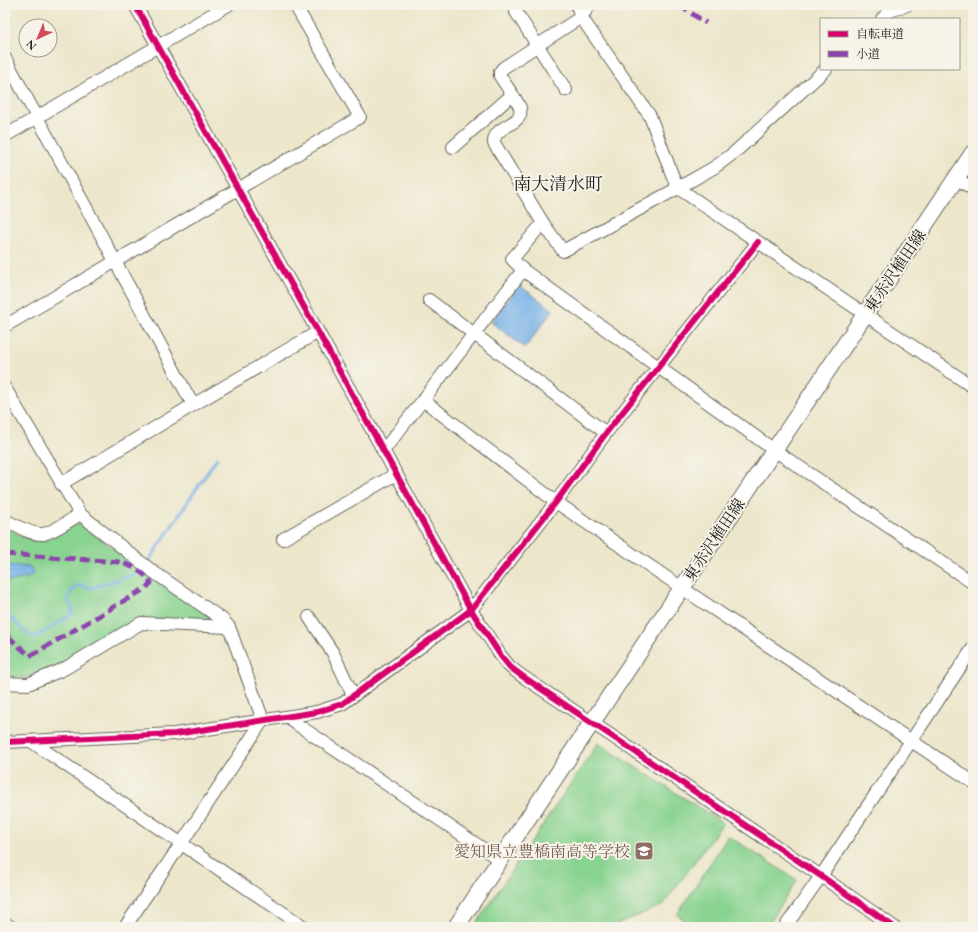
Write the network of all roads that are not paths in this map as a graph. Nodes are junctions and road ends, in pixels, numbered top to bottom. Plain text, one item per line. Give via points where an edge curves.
1 (135, 5) edge
2 (228, 5) edge
3 (295, 5) edge
4 (577, 5) edge
5 (590, 5) edge
6 (907, 5) edge
7 (516, 12) dead end
8 (581, 17) junction
9 (883, 18) edge
10 (537, 45) junction
11 (158, 46) junction
12 (5, 58) edge
13 (825, 70) edge
14 (566, 90) dead end
15 (512, 95) junction
16 (37, 117) junction
17 (5, 136) edge
18 (453, 147) dead end
19 (973, 153) edge
20 (956, 178) junction
21 (678, 188) junction
22 (237, 189) junction
23 (973, 189) edge
24 (543, 223) junction
25 (758, 242) junction
26 (116, 262) junction
27 (523, 270) junction
28 (430, 300) dead end
29 (866, 314) junction
30 (5, 326) edge
31 (318, 332) junction
32 (474, 334) junction
33 (658, 368) junction
34 (973, 387) edge
35 (5, 388) edge
36 (423, 400) junction
37 (193, 405) junction
38 (606, 433) junction
39 (774, 450) junction
40 (383, 451) junction
41 (396, 474) junction
42 (61, 484) junction
43 (556, 502) junction
44 (80, 514) junction
45 (5, 520) edge
46 (283, 539) dead end
47 (973, 583) edge
48 (682, 588) junction
49 (471, 610) junction
50 (309, 617) dead end
51 (229, 627) junction
52 (973, 648) edge
53 (5, 683) edge
54 (353, 696) junction
55 (289, 717) junction
56 (263, 720) junction
57 (592, 724) junction
58 (911, 740) junction
59 (5, 742) edge
60 (32, 742) junction
61 (973, 782) edge
62 (182, 844) junction
63 (500, 860) junction
64 (821, 876) junction
65 (5, 923) edge
66 (11, 927) edge
67 (125, 927) edge
68 (304, 927) edge
69 (456, 927) edge
70 (785, 927) edge
71 (894, 927) edge

1 - 11 street
2 - 11 street
3 - 22 street via 360,117
4 - 8 street
5 - 8 street
6 - 9 street via 890,11
7 - 10 street
8 - 10 street
8 - 21 street via 650,116
10 - 14 street
10 - 15 street via 500,72
11 - 16 street
11 - 22 street
12 - 16 street
13 - 21 street via 735,152 715,167
15 - 18 street
15 - 24 street via 520,106 521,113 517,119 500,130 495,136 494,143
16 - 17 street
16 - 26 street
19 - 20 main road, 東赤沢植田線
20 - 23 street
20 - 29 main road, 東赤沢植田線
21 - 24 street via 563,251
21 - 25 street
22 - 26 street
22 - 31 street
24 - 27 street via 512,259
25 - 29 street
25 - 33 street
26 - 30 street
26 - 37 street
27 - 32 street
27 - 33 street
28 - 32 street
29 - 34 street
29 - 39 main road, 東赤沢植田線
31 - 37 street
31 - 40 street
32 - 36 street
32 - 38 street
33 - 38 street
33 - 39 street
35 - 42 street
36 - 40 street
36 - 43 street
37 - 42 street
38 - 43 street
39 - 47 street
39 - 48 main road, 東赤沢植田線
40 - 41 street
41 - 46 street
41 - 49 street
42 - 44 street
43 - 48 street
43 - 49 street
44 - 45 street via 43,534 26,531
44 - 51 street via 152,571 222,619
48 - 57 main road, 東赤沢植田線
48 - 58 street
49 - 54 street
49 - 57 street via 510,667
50 - 54 street via 333,653
51 - 53 street via 141,623 64,669 28,684
51 - 56 street
52 - 58 street
54 - 55 street via 342,704
55 - 56 street
55 - 63 street
56 - 60 street via 175,734
56 - 62 street
57 - 63 main road, 東赤沢植田線
57 - 64 street
58 - 61 street
58 - 64 street
59 - 60 street
60 - 62 street
62 - 67 street
62 - 68 street
63 - 69 main road, 東赤沢植田線
64 - 70 street
64 - 71 street
65 - 66 street

